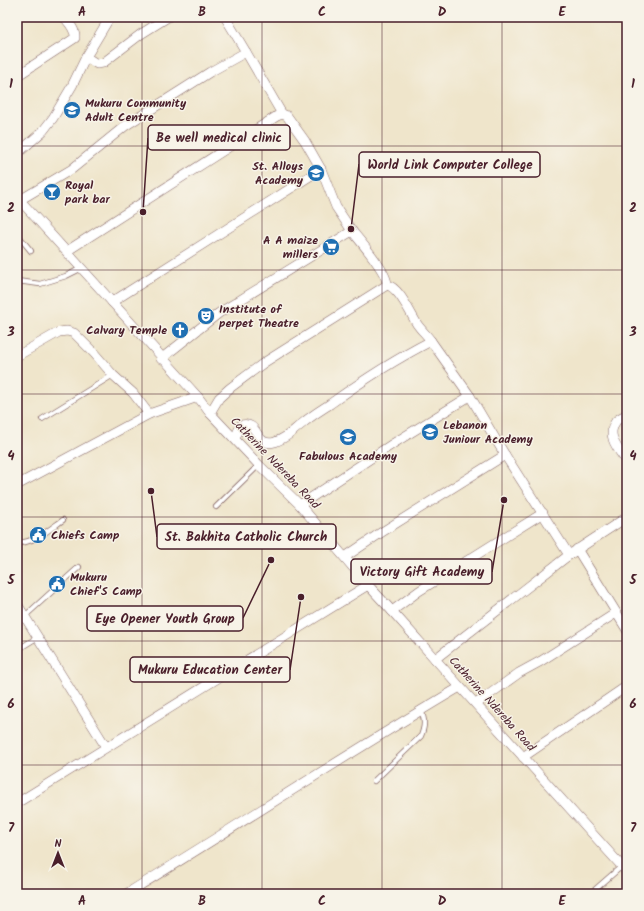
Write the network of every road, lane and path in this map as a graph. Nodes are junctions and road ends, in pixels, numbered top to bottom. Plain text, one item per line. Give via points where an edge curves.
1 (64, 17) edge
2 (110, 17) edge
3 (168, 17) edge
4 (225, 17) edge
5 (246, 52) junction
6 (86, 57) junction
7 (17, 76) edge
8 (282, 114) junction
9 (17, 154) edge
10 (321, 169) junction
11 (18, 199) edge
12 (352, 231) junction
13 (17, 234) edge
14 (31, 250) dead end
15 (66, 251) junction
16 (82, 268) junction
17 (17, 281) edge
18 (387, 285) junction
19 (112, 302) junction
20 (431, 341) junction
21 (17, 356) edge
22 (161, 358) junction
23 (112, 375) junction
24 (470, 396) junction
25 (198, 397) junction
26 (210, 413) junction
27 (149, 414) junction
28 (627, 414) edge
29 (42, 419) dead end
30 (235, 438) junction
31 (505, 455) junction
32 (627, 462) edge
33 (260, 465) junction
34 (17, 485) edge
35 (300, 505) junction
36 (216, 507) dead end
37 (543, 513) junction
38 (627, 517) edge
39 (63, 520) dead end
40 (17, 543) edge
41 (576, 549) junction
42 (569, 555) junction
43 (345, 558) junction
44 (79, 567) dead end
45 (368, 585) junction
46 (17, 604) edge
47 (392, 611) junction
48 (616, 613) junction
49 (25, 616) junction
50 (627, 630) edge
51 (38, 637) junction
52 (17, 650) edge
53 (435, 659) junction
54 (627, 686) edge
55 (460, 687) junction
56 (476, 704) junction
57 (421, 710) junction
58 (106, 747) junction
59 (523, 757) junction
60 (374, 781) dead end
61 (17, 803) edge
62 (624, 869) edge
63 (126, 894) edge
64 (590, 894) edge

1 - 7 street via 74,30 75,38
2 - 6 street
3 - 6 street via 104,63 97,64
4 - 5 street
5 - 8 street
5 - 11 street via 125,126 72,170
6 - 9 street via 72,86 44,131
8 - 10 street via 292,122
8 - 15 street
10 - 12 street via 336,207
10 - 19 street
11 - 15 street, Catherine Ndereba Road
12 - 18 street via 383,273
12 - 22 street via 219,313
13 - 14 lane
15 - 16 street, Catherine Ndereba Road
16 - 17 lane via 40,284
16 - 19 street, Catherine Ndereba Road
18 - 20 street via 393,287
18 - 26 street via 265,362 219,398
19 - 22 street, Catherine Ndereba Road
20 - 24 street
20 - 30 street via 349,390 291,434 265,443 254,428 245,424 241,425
21 - 23 street via 59,332 66,331 74,333
22 - 25 street, Catherine Ndereba Road
23 - 27 street via 133,393
23 - 29 lane
24 - 31 street
24 - 35 street
25 - 26 street, Catherine Ndereba Road
25 - 27 street
26 - 30 street, Catherine Ndereba Road
27 - 34 street
28 - 32 street via 616,421 612,432 613,441
30 - 33 street, Catherine Ndereba Road
31 - 37 street
31 - 43 street via 394,524
33 - 35 street, Catherine Ndereba Road
33 - 36 lane
35 - 43 street, Catherine Ndereba Road
37 - 42 street
37 - 47 street via 418,591
38 - 41 street
39 - 40 lane via 32,540
41 - 42 street
41 - 48 street
42 - 53 street
43 - 45 street, Catherine Ndereba Road
44 - 49 lane
45 - 47 street, Catherine Ndereba Road
45 - 58 street
46 - 49 street
47 - 53 street, Catherine Ndereba Road
48 - 50 street
48 - 56 street via 519,673
49 - 51 street
51 - 52 lane
51 - 58 street
53 - 55 street, Catherine Ndereba Road
54 - 59 street
55 - 56 street, Catherine Ndereba Road
55 - 57 street
56 - 59 street, Catherine Ndereba Road
57 - 60 lane via 425,719 421,736
57 - 63 street
58 - 61 street
59 - 62 street, Catherine Ndereba Road
62 - 64 lane

